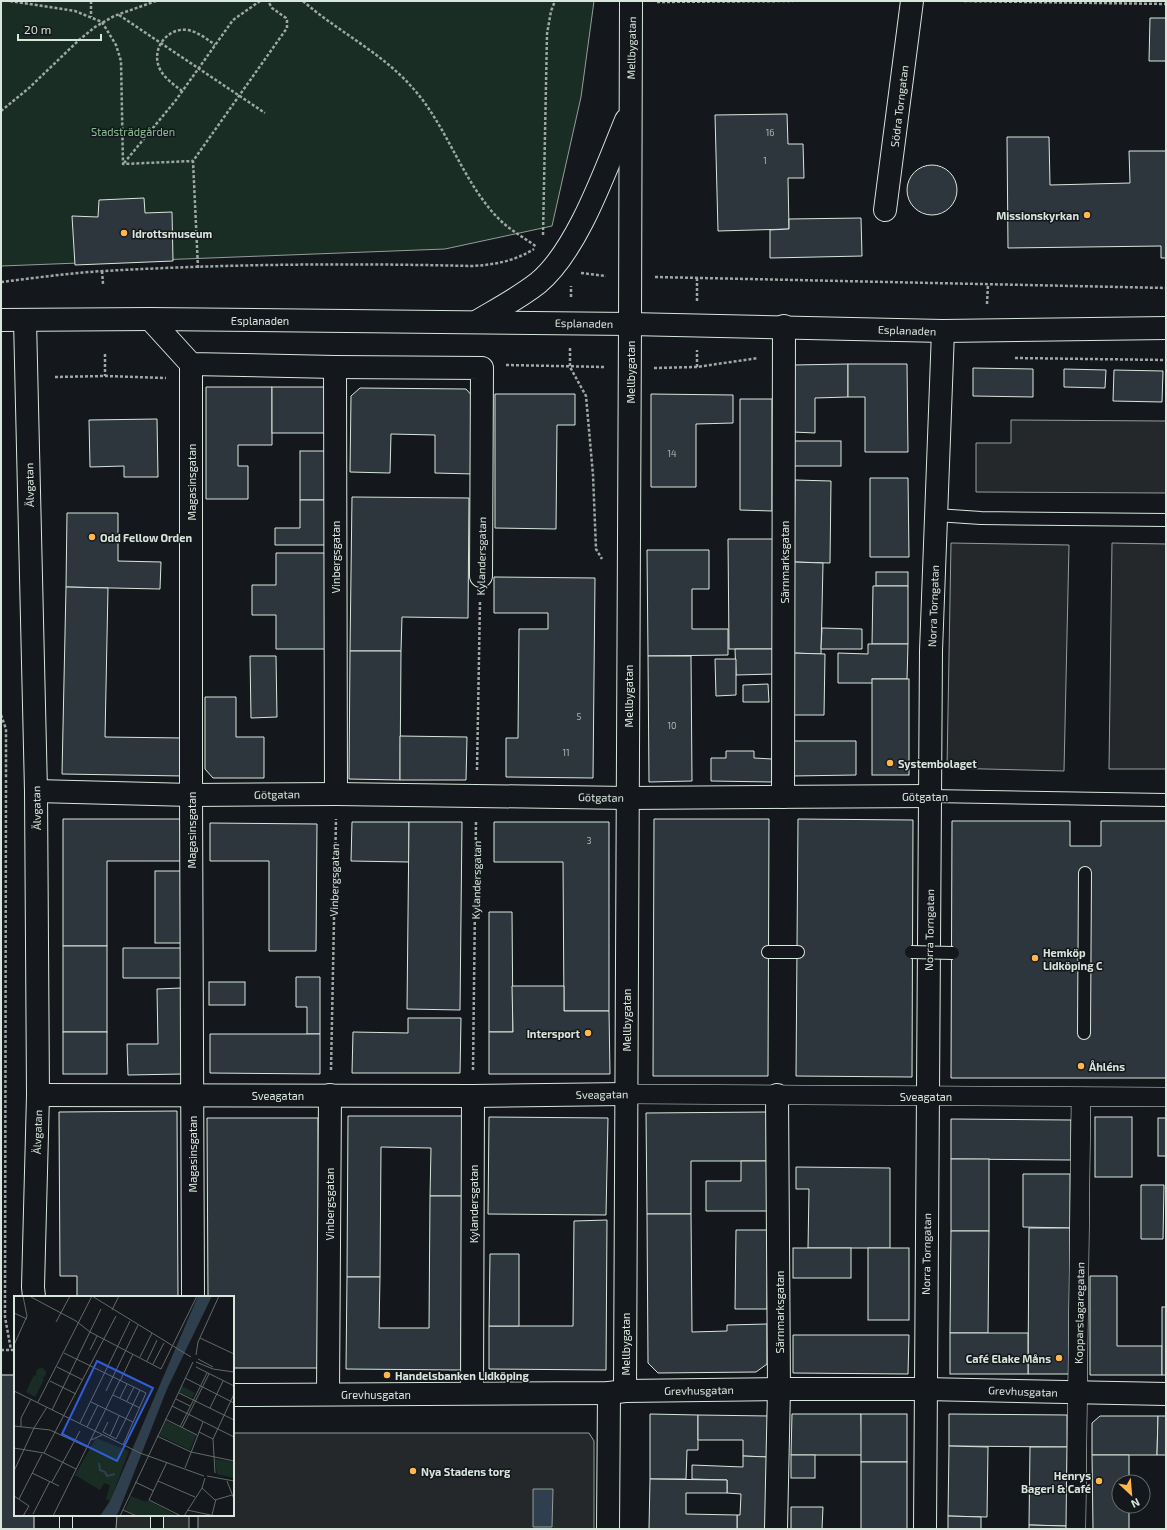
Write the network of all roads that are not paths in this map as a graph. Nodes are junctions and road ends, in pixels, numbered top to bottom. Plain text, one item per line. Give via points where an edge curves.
1 (912, 1) edge
2 (631, 2) edge
3 (630, 110) junction
4 (885, 210) dead end
5 (150, 318) junction
6 (1, 320) edge
7 (25, 320) junction
8 (476, 322) junction
9 (630, 324) junction
10 (784, 326) junction
11 (1166, 328) edge
12 (943, 331) junction
13 (335, 367) junction
14 (192, 371) junction
15 (936, 515) junction
16 (1166, 520) edge
17 (481, 576) road end
18 (36, 791) junction
19 (336, 794) junction
20 (191, 795) junction
21 (931, 796) junction
22 (783, 797) junction
23 (628, 798) junction
24 (1166, 800) edge
25 (1085, 873) dead end
26 (768, 952) dead end
27 (798, 952) dead end
28 (911, 952) dead end
29 (953, 953) dead end
30 (1084, 1033) dead end
31 (625, 1094) junction
32 (38, 1095) junction
33 (192, 1095) junction
34 (330, 1095) junction
35 (777, 1095) junction
36 (473, 1096) junction
37 (928, 1096) junction
38 (1081, 1097) junction
39 (1166, 1097) edge
40 (34, 1296) edge
41 (193, 1296) edge
42 (925, 1388) junction
43 (779, 1389) junction
44 (617, 1392) junction
45 (472, 1393) junction
46 (1078, 1393) junction
47 (328, 1394) junction
48 (1166, 1394) edge
49 (234, 1395) edge
50 (66, 1516) edge
51 (157, 1516) edge
52 (66, 1529) edge
53 (157, 1529) edge
54 (608, 1529) edge
55 (776, 1529) edge
56 (925, 1529) edge
57 (1076, 1529) edge

1 - 4 street, Södra Torngatan
2 - 3 street, Mellbygatan
3 - 8 street via 578,229 557,263 538,282
3 - 9 street, Mellbygatan
5 - 7 street, Esplanaden
5 - 8 street, Esplanaden
5 - 14 street
6 - 7 street, Esplanaden
7 - 18 street, Älvgatan
8 - 9 street, Esplanaden
9 - 10 street, Esplanaden
9 - 23 street, Mellbygatan
10 - 12 street, Esplanaden
10 - 22 street, Särnmarksgatan
11 - 12 street, Esplanaden
12 - 15 street, Norra Torngatan
13 - 14 street
13 - 17 street, Kylandersgatan via 482,368
13 - 19 street, Vinbergsgatan
14 - 20 street, Magasinsgatan
15 - 16 lane via 981,518
15 - 21 street, Norra Torngatan via 931,651
18 - 20 street, Götgatan
18 - 32 street, Älvgatan
19 - 20 street, Götgatan
19 - 23 street, Götgatan
20 - 33 street, Magasinsgatan
21 - 22 street, Götgatan
21 - 24 lane, Götgatan
21 - 37 street, Norra Torngatan
22 - 23 street, Götgatan
23 - 31 street, Mellbygatan
25 - 30 lane
26 - 27 lane
28 - 29 lane, bridge
31 - 35 street, Sveagatan
31 - 36 street, Sveagatan
31 - 44 street, Mellbygatan
32 - 33 street, Sveagatan
32 - 40 street, Älvgatan
33 - 34 street, Sveagatan
33 - 41 street, Magasinsgatan
34 - 36 street, Sveagatan
34 - 47 street, Vinbergsgatan
35 - 37 street, Sveagatan
35 - 43 street, Särnmarksgatan
36 - 45 street, Kylandersgatan
37 - 38 street, Sveagatan
37 - 42 street, Norra Torngatan
38 - 39 street, Sveagatan
38 - 46 street, Kopparslagaregatan
42 - 43 street, Grevhusgatan
42 - 46 street, Grevhusgatan
42 - 56 street, Norra Torngatan
43 - 44 street, Grevhusgatan
43 - 55 street, Särnmarksgatan
44 - 45 street, Grevhusgatan
44 - 54 street, Mellbygatan
45 - 47 street, Grevhusgatan
46 - 48 street, Grevhusgatan
46 - 57 street, Kopparslagaregatan
47 - 49 street, Grevhusgatan
50 - 52 lane
51 - 53 lane

